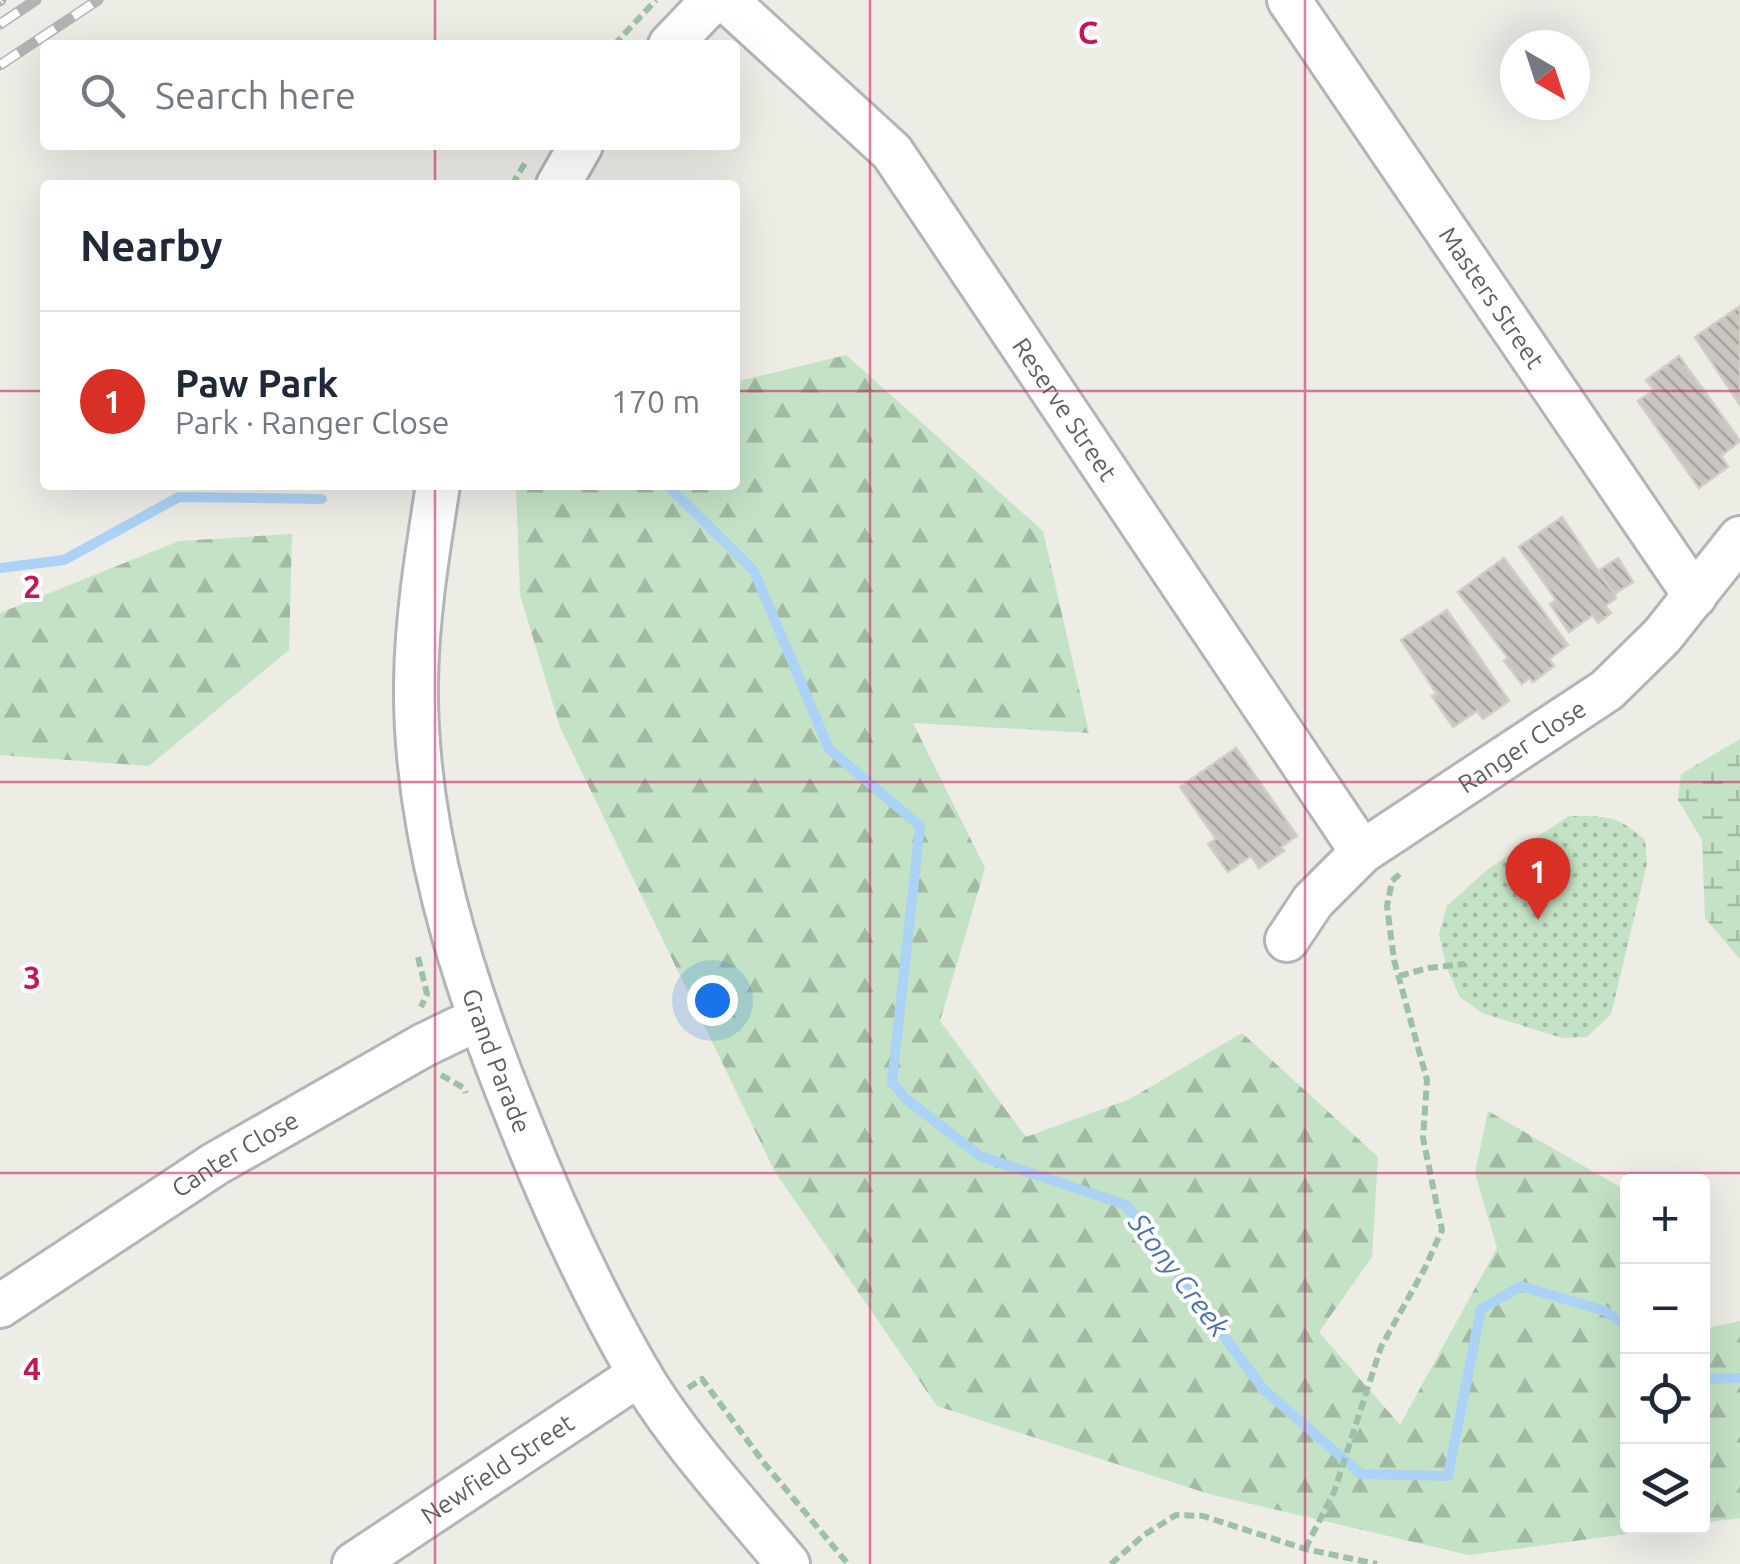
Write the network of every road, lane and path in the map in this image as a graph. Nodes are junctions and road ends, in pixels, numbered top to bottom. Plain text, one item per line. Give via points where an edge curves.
1 (656, 0) edge
2 (714, 0) edge
3 (726, 0) edge
4 (1289, 0) edge
5 (619, 40) edge
6 (675, 40) edge
7 (578, 150) edge
8 (561, 180) edge
9 (437, 490) edge
10 (1740, 538) edge
11 (1695, 596) junction
12 (1362, 852) junction
13 (1408, 866) dead end
14 (1287, 940) dead end
15 (1465, 964) dead end
16 (1399, 976) junction
17 (478, 1018) junction
18 (0, 1306) edge
19 (640, 1374) junction
20 (702, 1379) dead end
21 (1304, 1549) junction
22 (354, 1564) edge
23 (788, 1564) edge
24 (848, 1564) edge
25 (1111, 1564) edge
26 (1376, 1564) edge

1 - 5 path
2 - 6 street
3 - 12 street, Reserve Street via 892,152
4 - 11 street, Masters Street
7 - 8 street
9 - 17 street, Grand Parade via 416,681 422,776 445,904
10 - 11 street, Ranger Close
11 - 12 street, Ranger Close via 1607,690
12 - 14 street, Ranger Close via 1313,901
13 - 16 path via 1392,881 1387,906
15 - 16 path
16 - 21 path via 1427,1080 1422,1138 1442,1230 1381,1347 1334,1492
17 - 18 street, Canter Close via 215,1164
17 - 19 street, Grand Parade via 555,1213
19 - 22 street, Newfield Street
19 - 23 street, Grand Parade
20 - 24 path
21 - 25 path via 1203,1516 1176,1514
21 - 26 path

